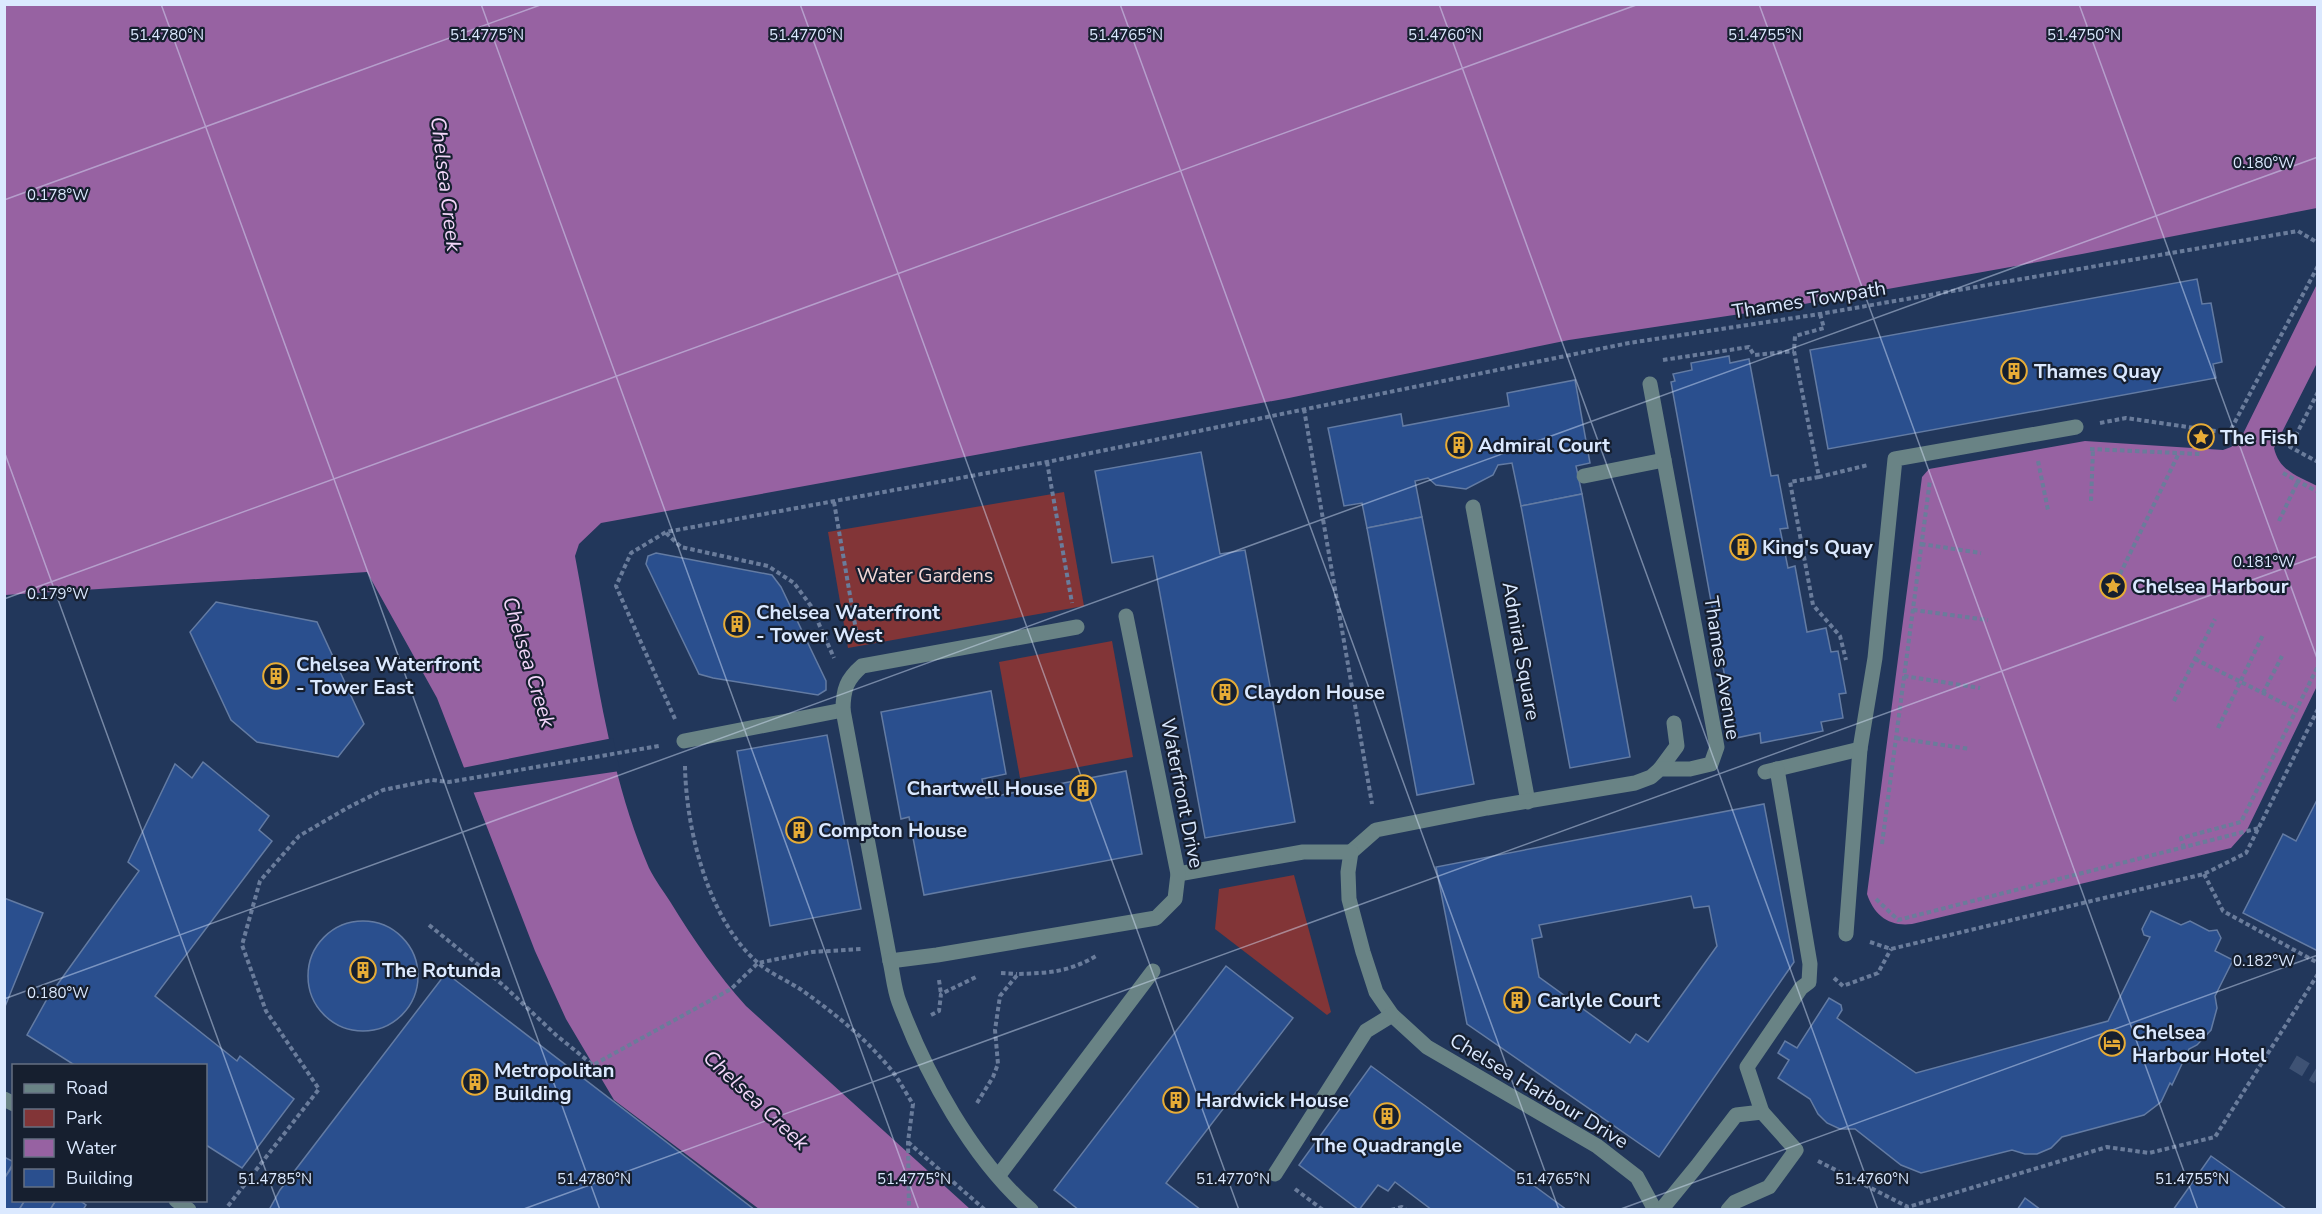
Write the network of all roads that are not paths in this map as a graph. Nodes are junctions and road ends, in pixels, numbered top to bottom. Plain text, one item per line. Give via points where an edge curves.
1 (1650, 384) road end
2 (2076, 427) road end
3 (1664, 460) junction
4 (1584, 476) dead end
5 (1473, 507) dead end
6 (1126, 616) dead end
7 (1077, 627) road end
8 (843, 710) junction
9 (1674, 723) dead end
10 (684, 741) road end
11 (1860, 749) junction
12 (1660, 769) junction
13 (1528, 802) junction
14 (1350, 852) junction
15 (1178, 874) junction
16 (1846, 934) road end
17 (888, 955) junction
18 (1153, 971) dead end
19 (1392, 1015) junction
20 (1762, 1112) junction
21 (1275, 1174) road end
22 (999, 1175) junction
23 (1031, 1209) edge
24 (1655, 1209) edge
25 (1661, 1209) edge
26 (1728, 1209) edge

1 - 3 street, Thames Avenue
2 - 11 street via 1895,459 1875,658
3 - 4 street
3 - 12 street, Thames Avenue via 1717,747 1711,764
5 - 13 street, Admiral Square
6 - 15 street, Waterfront Drive
7 - 8 street via 862,666 849,677 843,693
8 - 10 street
8 - 17 street
9 - 12 street via 1677,746
11 - 16 street
11 - 20 street via 1771,770 1810,964 1809,982 1747,1067
12 - 13 street, Thames Avenue via 1652,777 1635,783
13 - 14 street, Thames Avenue via 1376,830
14 - 15 street via 1303,852
14 - 19 street, Chelsea Harbour Drive via 1349,899 1376,992
15 - 17 street, Waterfront Drive via 1175,899 1156,918 937,955
17 - 22 street via 898,1000 921,1055 957,1122
18 - 22 street
19 - 21 street via 1366,1031
19 - 24 street, Chelsea Harbour Drive via 1427,1047 1598,1146 1637,1177
20 - 25 street via 1736,1115
20 - 26 street via 1796,1150 1769,1187
22 - 23 street

